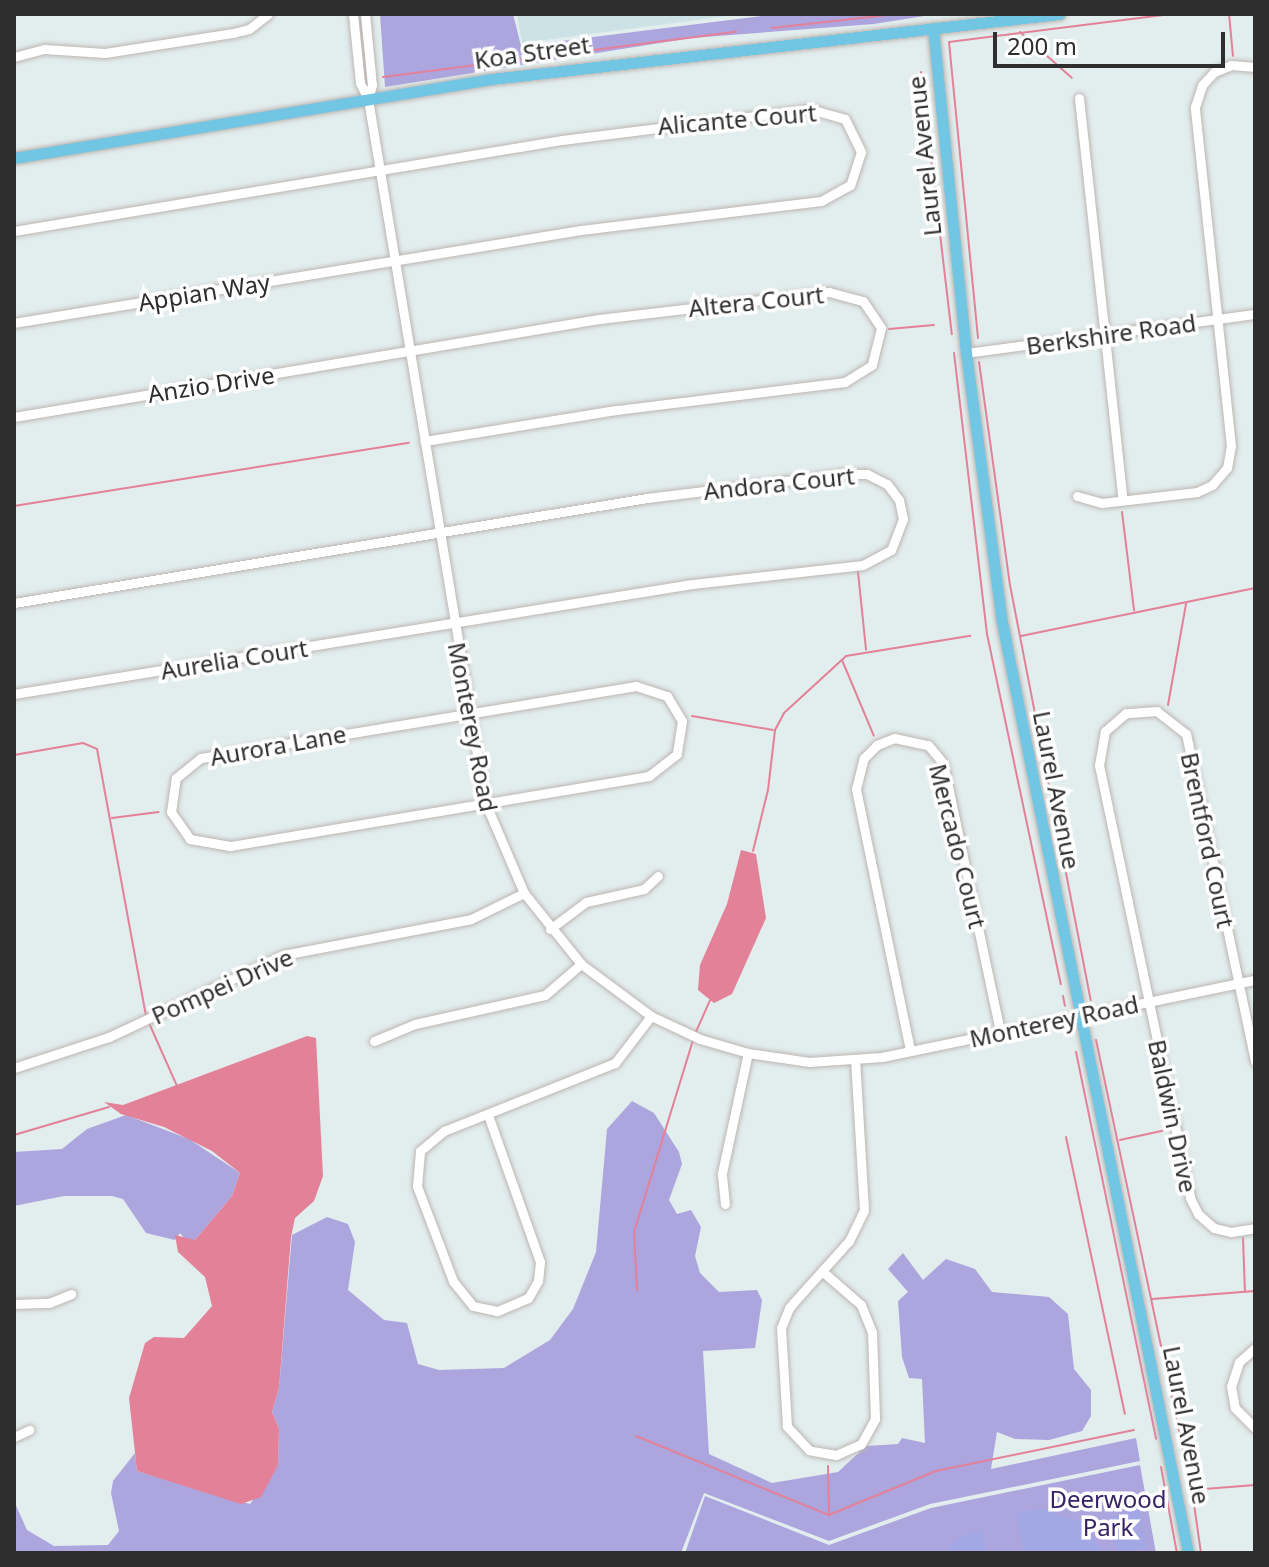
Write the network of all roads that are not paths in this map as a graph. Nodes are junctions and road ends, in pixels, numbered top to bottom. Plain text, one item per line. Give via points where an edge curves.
1 (268, 14) edge
2 (353, 14) edge
3 (365, 14) edge
4 (1059, 14) edge
5 (933, 28) junction
6 (14, 57) edge
7 (1255, 67) edge
8 (1079, 98) dead end
9 (368, 99) junction
10 (14, 158) edge
11 (379, 170) junction
12 (14, 231) edge
13 (394, 260) junction
14 (1255, 314) edge
15 (1217, 319) junction
16 (14, 323) edge
17 (1105, 335) junction
18 (409, 351) junction
19 (966, 353) junction
20 (14, 417) edge
21 (424, 441) junction
22 (1077, 496) dead end
23 (1123, 500) junction
24 (439, 532) junction
25 (14, 603) edge
26 (453, 622) junction
27 (14, 694) edge
28 (468, 712) junction
29 (485, 802) junction
30 (658, 876) dead end
31 (524, 893) junction
32 (550, 929) junction
33 (581, 964) junction
34 (1255, 980) edge
35 (1238, 983) junction
36 (1149, 1002) junction
37 (651, 1016) junction
38 (1081, 1016) junction
39 (1000, 1032) junction
40 (374, 1041) dead end
41 (910, 1050) junction
42 (748, 1053) junction
43 (855, 1060) junction
44 (1255, 1061) edge
45 (14, 1068) edge
46 (488, 1115) junction
47 (725, 1204) dead end
48 (1255, 1228) edge
49 (822, 1271) junction
50 (71, 1294) dead end
51 (14, 1304) edge
52 (1255, 1348) edge
53 (1255, 1428) edge
54 (29, 1430) dead end
55 (14, 1437) edge
56 (1188, 1553) edge

1 - 6 street via 249,29 233,33 105,53 44,49
2 - 9 street via 360,83
3 - 9 street via 372,85
4 - 5 main road, Koa Street
5 - 9 main road, Koa Street via 595,66
5 - 19 main road, Laurel Avenue
7 - 15 street via 1231,65 1214,72 1195,101
8 - 17 street
9 - 10 main road, Koa Street
9 - 11 street, Monterey Road
11 - 12 street
11 - 13 street, Monterey Road
11 - 13 street, Alicante Court via 630,130 810,109 838,115 860,145 854,179 830,199 648,220
13 - 16 street, Appian Way
13 - 18 street, Monterey Road
14 - 15 street, Berkshire Road
15 - 17 street, Berkshire Road
15 - 23 street via 1231,446 1227,468 1197,492
17 - 19 street, Berkshire Road
17 - 23 street
18 - 20 street, Anzio Drive
18 - 21 street, Monterey Road
18 - 21 street, Altera Court via 599,319 829,292 863,301 882,333 872,365 845,382 616,410
19 - 38 main road, Laurel Avenue via 1001,617
21 - 24 street, Monterey Road
22 - 23 street via 1102,503
24 - 25 street
24 - 26 street, Monterey Road
24 - 26 street, Andora Court via 647,498 853,473 887,484 902,511 895,546 863,565 686,585
26 - 27 street, Aurelia Court
26 - 28 street, Monterey Road
28 - 29 street, Monterey Road
28 - 29 street, Aurora Lane via 641,686 667,696 682,721 677,754 649,776
28 - 29 street, Aurora Lane via 201,758 176,778 171,812 190,839 218,847
29 - 31 street, Monterey Road
30 - 32 street via 634,893 586,902
31 - 32 street, Monterey Road
31 - 45 street, Pompei Drive via 463,921 296,951 136,1025
32 - 33 street, Monterey Road
33 - 37 street, Monterey Road
33 - 40 street via 545,995 415,1024
34 - 35 street, Monterey Road
35 - 36 street, Monterey Road
35 - 36 street, Brentford Court via 1186,734 1165,715 1136,710 1108,726 1099,758
35 - 44 street
36 - 38 street, Monterey Road
36 - 48 street, Baldwin Drive via 1194,1207 1219,1229
37 - 42 street, Monterey Road via 700,1039
37 - 46 street via 615,1063
38 - 39 street, Monterey Road
38 - 56 main road, Laurel Avenue
39 - 41 street, Monterey Road
39 - 41 street, Mercado Court via 943,763 928,745 894,738 864,758 856,789
41 - 43 street, Monterey Road
42 - 43 street, Monterey Road via 809,1062
42 - 47 street via 722,1173
43 - 49 street via 865,1203 855,1233
46 - 46 street via 426,1142 417,1157 416,1178 459,1292 473,1306 497,1311 528,1298 538,1281 540,1262
49 - 49 street via 783,1320 784,1414 801,1444 836,1455 861,1444 875,1419 872,1332 861,1305
50 - 51 street via 49,1303
52 - 53 street via 1239,1362 1231,1386 1235,1408
54 - 55 street

